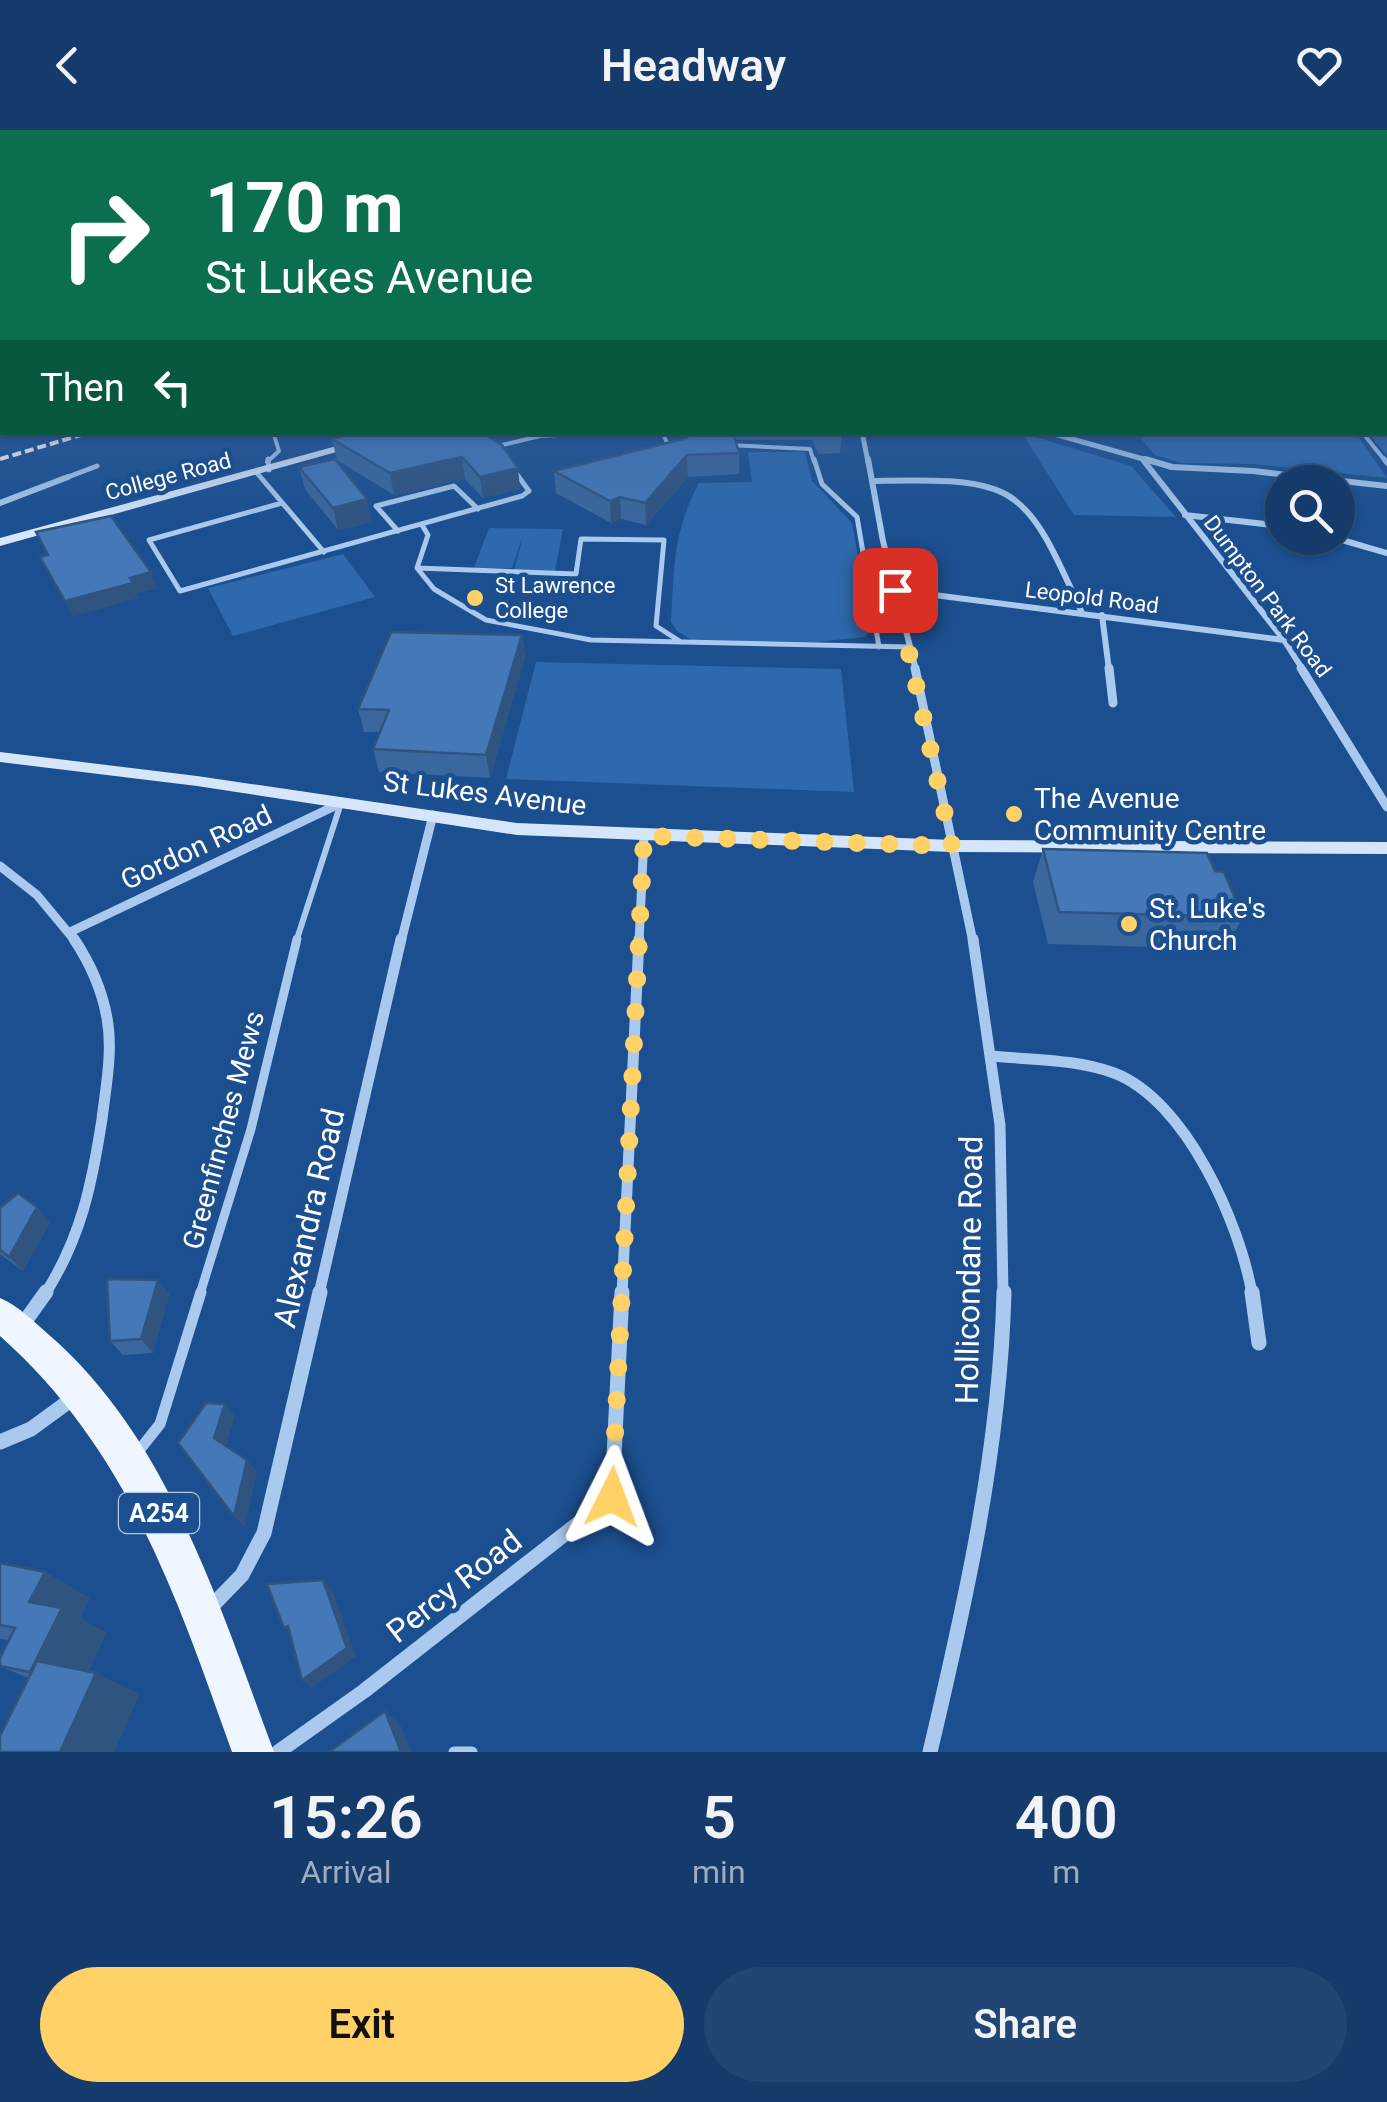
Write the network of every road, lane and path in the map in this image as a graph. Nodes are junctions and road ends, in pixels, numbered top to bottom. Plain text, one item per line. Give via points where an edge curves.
1 (274, 435) edge
2 (393, 435) edge
3 (560, 435) edge
4 (663, 435) edge
5 (863, 435) edge
6 (1057, 435) edge
7 (1364, 435) edge
8 (712, 445) edge
9 (684, 446) edge
10 (1144, 461) junction
11 (1387, 463) edge
12 (97, 466) dead end
13 (263, 471) junction
14 (68, 476) joint
15 (875, 481) junction
16 (1387, 486) edge
17 (34, 490) junction
18 (52, 497) dead end
19 (0, 503) edge
20 (282, 503) junction
21 (478, 509) junction
22 (1185, 515) junction
23 (1265, 524) edge
24 (422, 525) junction
25 (398, 531) junction
26 (0, 542) edge
27 (1355, 544) edge
28 (324, 552) junction
29 (1387, 554) edge
30 (417, 568) junction
31 (895, 590) junction
32 (1082, 613) junction
33 (1102, 616) junction
34 (1284, 640) junction
35 (685, 644) junction
36 (880, 647) junction
37 (910, 647) junction
38 (1113, 703) dead end
39 (0, 758) edge
40 (341, 803) junction
41 (1387, 807) edge
42 (433, 815) junction
43 (644, 836) junction
44 (952, 846) junction
45 (1387, 848) edge
46 (0, 866) edge
47 (70, 932) junction
48 (992, 1056) junction
49 (10, 1322) edge
50 (1259, 1343) dead end
51 (81, 1392) junction
52 (0, 1442) edge
53 (131, 1460) junction
54 (203, 1615) junction
55 (253, 1752) edge
56 (278, 1752) edge
57 (454, 1752) edge
58 (472, 1752) edge
59 (930, 1752) edge

1 - 13 lane via 279,451
2 - 13 street, College Road
3 - 21 lane via 498,446 529,491
4 - 9 lane via 667,447
5 - 15 street, Hollicondane Road
6 - 10 street
7 - 11 lane
8 - 36 lane via 810,448 822,484 857,516
10 - 16 street
10 - 22 street, Dumpton Park Road
12 - 14 lane
13 - 20 lane
13 - 26 street, College Road
14 - 17 street
15 - 31 street, Hollicondane Road
15 - 32 street via 964,482 1015,498 1035,521
17 - 18 street
17 - 19 street
20 - 28 lane
20 - 28 lane via 149,540 180,591
21 - 24 lane
21 - 25 lane via 454,486 376,506
22 - 23 street
22 - 34 street, Dumpton Park Road
24 - 25 lane
24 - 30 lane via 428,535
25 - 28 lane
27 - 29 street
30 - 35 lane via 434,589 486,620 590,640
30 - 35 lane via 576,574 581,540 664,540 656,626
31 - 32 street, Leopold Road
31 - 37 street, Hollicondane Road
32 - 33 street, Leopold Road
33 - 34 street, Leopold Road
33 - 38 street
34 - 41 street, Dumpton Park Road
35 - 36 lane
36 - 37 lane
37 - 44 street, Hollicondane Road
39 - 40 street, St Lukes Avenue
40 - 42 street, St Lukes Avenue
40 - 47 street, Gordon Road
40 - 53 lane, Greenfinches Mews via 300,920 251,1129 160,1424
42 - 43 street, St Lukes Avenue via 517,830
42 - 54 street, Alexandra Road via 264,1533 242,1575
43 - 44 street, St Lukes Avenue
43 - 56 street, Percy Road via 612,1497
44 - 45 street, St Lukes Avenue
44 - 48 street, Hollicondane Road
46 - 47 street via 29,884
47 - 49 street via 107,1018 108,1071 89,1200 49,1287
48 - 50 street via 1091,1068 1128,1080 1169,1117 1226,1202 1245,1254
48 - 59 street, Hollicondane Road via 1004,1238 998,1402
49 - 51 main road, A254
51 - 52 street
51 - 53 main road, A254
53 - 54 main road, A254
54 - 55 main road, A254
57 - 58 lane

